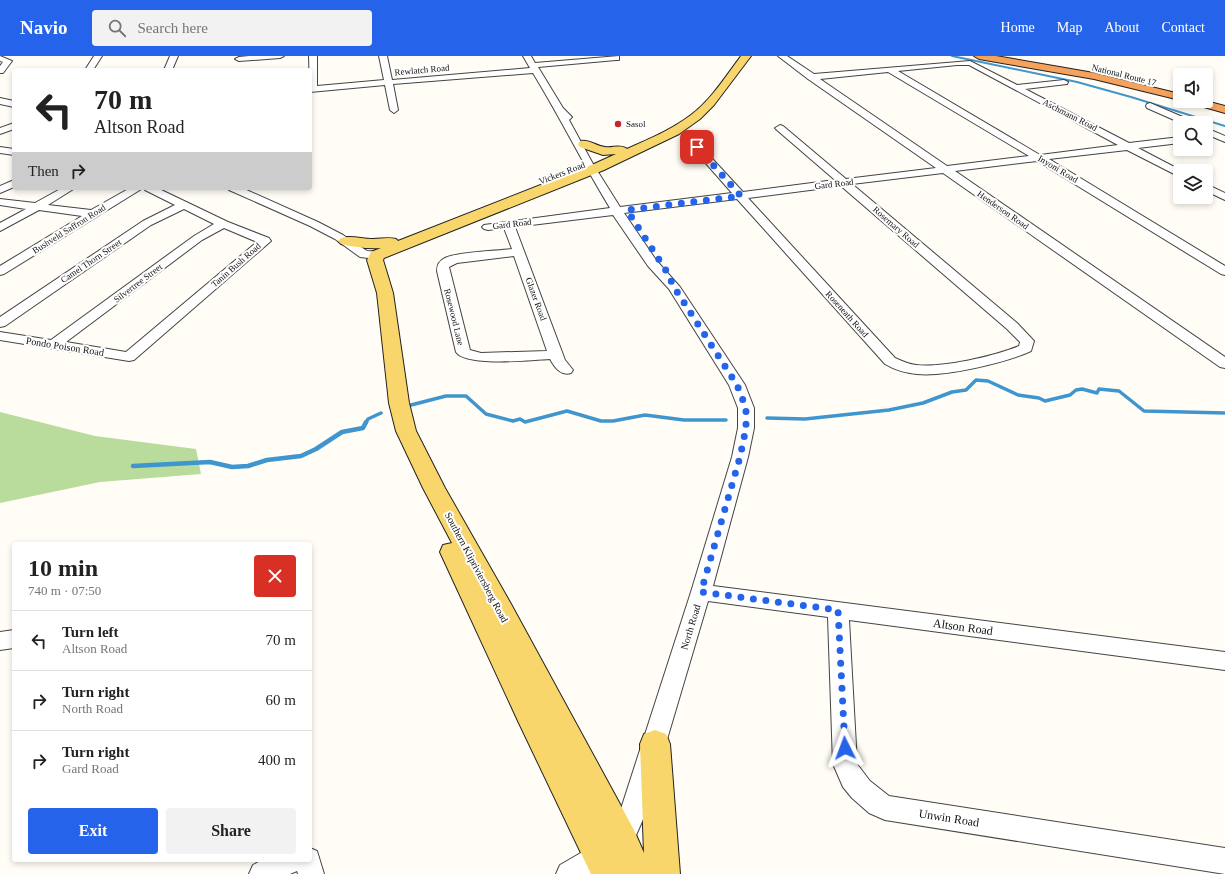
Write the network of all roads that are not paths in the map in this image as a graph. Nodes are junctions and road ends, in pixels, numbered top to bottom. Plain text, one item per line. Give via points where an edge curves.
1 (7, 56) edge
2 (98, 56) edge
3 (174, 56) edge
4 (280, 56) edge
5 (312, 56) edge
6 (383, 56) edge
7 (527, 56) edge
8 (735, 56) edge
9 (746, 56) edge
10 (782, 56) edge
11 (979, 56) edge
12 (1028, 56) edge
13 (0, 58) edge
14 (616, 58) dead end
15 (239, 60) edge
16 (1063, 60) dead end
17 (534, 67) junction
18 (90, 68) edge
19 (169, 68) edge
20 (889, 69) junction
21 (0, 71) edge
22 (811, 77) junction
23 (1147, 78) dead end
24 (1064, 82) dead end
25 (388, 83) junction
26 (1017, 87) junction
27 (1173, 87) edge
28 (1173, 87) edge
29 (312, 89) edge
30 (1173, 94) edge
31 (1173, 94) edge
32 (1213, 98) edge
33 (0, 101) edge
34 (1225, 102) edge
35 (12, 104) edge
36 (1213, 105) edge
37 (1150, 106) dead end
38 (1213, 106) edge
39 (1225, 109) edge
40 (394, 110) dead end
41 (560, 110) junction
42 (1173, 116) edge
43 (12, 127) edge
44 (780, 128) dead end
45 (0, 131) edge
46 (691, 141) dead end
47 (1173, 141) edge
48 (584, 144) junction
49 (1130, 146) junction
50 (0, 150) edge
51 (622, 150) junction
52 (12, 152) edge
53 (12, 152) edge
54 (0, 158) edge
55 (1039, 158) junction
56 (593, 165) junction
57 (945, 170) junction
58 (1173, 170) edge
59 (570, 178) junction
60 (599, 182) junction
61 (844, 183) junction
62 (12, 184) edge
63 (0, 190) edge
64 (66, 190) edge
65 (134, 190) edge
66 (153, 190) edge
67 (238, 190) edge
68 (1213, 191) edge
69 (741, 196) junction
70 (1225, 197) edge
71 (0, 202) edge
72 (185, 205) junction
73 (36, 207) junction
74 (622, 211) junction
75 (92, 214) junction
76 (224, 224) junction
77 (508, 225) junction
78 (488, 227) dead end
79 (0, 228) edge
80 (346, 241) junction
81 (391, 242) junction
82 (518, 252) junction
83 (371, 254) junction
84 (0, 271) edge
85 (1225, 271) edge
86 (0, 323) edge
87 (1012, 326) joint
88 (0, 336) edge
89 (55, 344) junction
90 (556, 355) junction
91 (130, 357) joint
92 (1225, 364) edge
93 (566, 370) dead end
94 (701, 592) junction
95 (838, 610) junction
96 (12, 639) edge
97 (0, 641) edge
98 (1225, 661) edge
99 (655, 744) junction
100 (610, 857) edge
101 (1225, 861) edge
102 (287, 862) edge
103 (308, 862) edge
104 (262, 874) edge
105 (311, 874) edge
106 (569, 874) edge
107 (636, 874) edge
108 (662, 874) edge

1 - 13 street
2 - 18 street
3 - 19 street
4 - 15 street
5 - 29 street
6 - 25 street
7 - 17 street, North Road
8 - 51 main road, Vickers Road via 692,109 674,124
9 - 56 main road, Vickers Road via 696,117 648,145
10 - 22 street, Henderson Road
11 - 30 highway via 1069,71
12 - 31 highway via 1106,74
13 - 21 street via 8,61
14 - 17 street, Rewlatch Road
16 - 27 highway, National Route 17
17 - 25 street, Rewlatch Road
17 - 41 street, North Road
20 - 22 street, Aschmann Road
20 - 26 street, Aschmann Road via 973,64
20 - 55 street, Inyoni Road
22 - 57 street, Henderson Road
23 - 28 highway
24 - 26 street
25 - 29 street, Rewlatch Road
25 - 40 street
26 - 49 street, Aschmann Road
32 - 34 highway
33 - 35 street
36 - 39 highway
37 - 42 street
38 - 39 highway
41 - 48 street, North Road via 568,117
41 - 56 street, North Road via 564,122
43 - 45 street
44 - 61 street, Rosemary Road
46 - 69 street, Roseneath Road
47 - 49 street, Gard Road
48 - 51 main road via 603,151
48 - 56 street, North Road
49 - 55 street, Gard Road
49 - 58 street, Aschmann Road
50 - 52 street
51 - 56 main road, Vickers Road
53 - 54 street
55 - 57 street, Gard Road
55 - 85 street, Inyoni Road
56 - 59 main road, Vickers Road
56 - 60 street, North Road
56 - 74 street, North Road
56 - 81 main road, Vickers Road
57 - 61 street, Gard Road
57 - 92 street, Henderson Road
59 - 60 main road via 588,178
59 - 83 main road, Vickers Road
60 - 74 street, North Road
61 - 69 street, Gard Road
61 - 87 street, Rosemary Road
62 - 63 street
64 - 73 street
65 - 75 street, Bushveld Saffron Road
66 - 72 street, Tanin Bush Road
67 - 80 street
68 - 70 street
69 - 74 street, Gard Road
69 - 87 street, Roseneath Road via 894,363 924,370 1014,353 1026,348 1028,342
71 - 73 street
72 - 76 street, Tanin Bush Road
72 - 86 street, Camel Thorn Street via 148,223
73 - 75 street
73 - 79 street
74 - 77 street, Gard Road
74 - 94 street, North Road via 652,263 674,287 737,385 746,408 746,428 740,457
75 - 84 street, Bushveld Saffron Road
76 - 89 street, Silvertree Street via 198,238
76 - 91 street, Tanin Bush Road via 265,241
77 - 78 street, Gard Road
77 - 82 street, Glazer Road
80 - 81 main road via 374,244
80 - 83 street
81 - 83 main road, Vickers Road
82 - 90 street, Glazer Road
82 - 90 street, Rosewood Lane via 457,259 443,266 442,271 463,352 473,356
83 - 100 main road, Southern Klipriviersberg Road via 385,293 399,403 406,431
88 - 89 street, Pondo Poison Road
89 - 91 street, Pondo Poison Road
90 - 93 street, Glazer Road
94 - 95 street, Altson Road
94 - 99 street, North Road
95 - 98 street, Altson Road
95 - 101 street, Unwin Road via 845,764 859,789 872,800 885,808
96 - 97 street
99 - 100 street, North Road via 631,817
99 - 108 main road
100 - 106 street
100 - 107 main road, Southern Klipriviersberg Road
102 - 104 street
103 - 105 street

